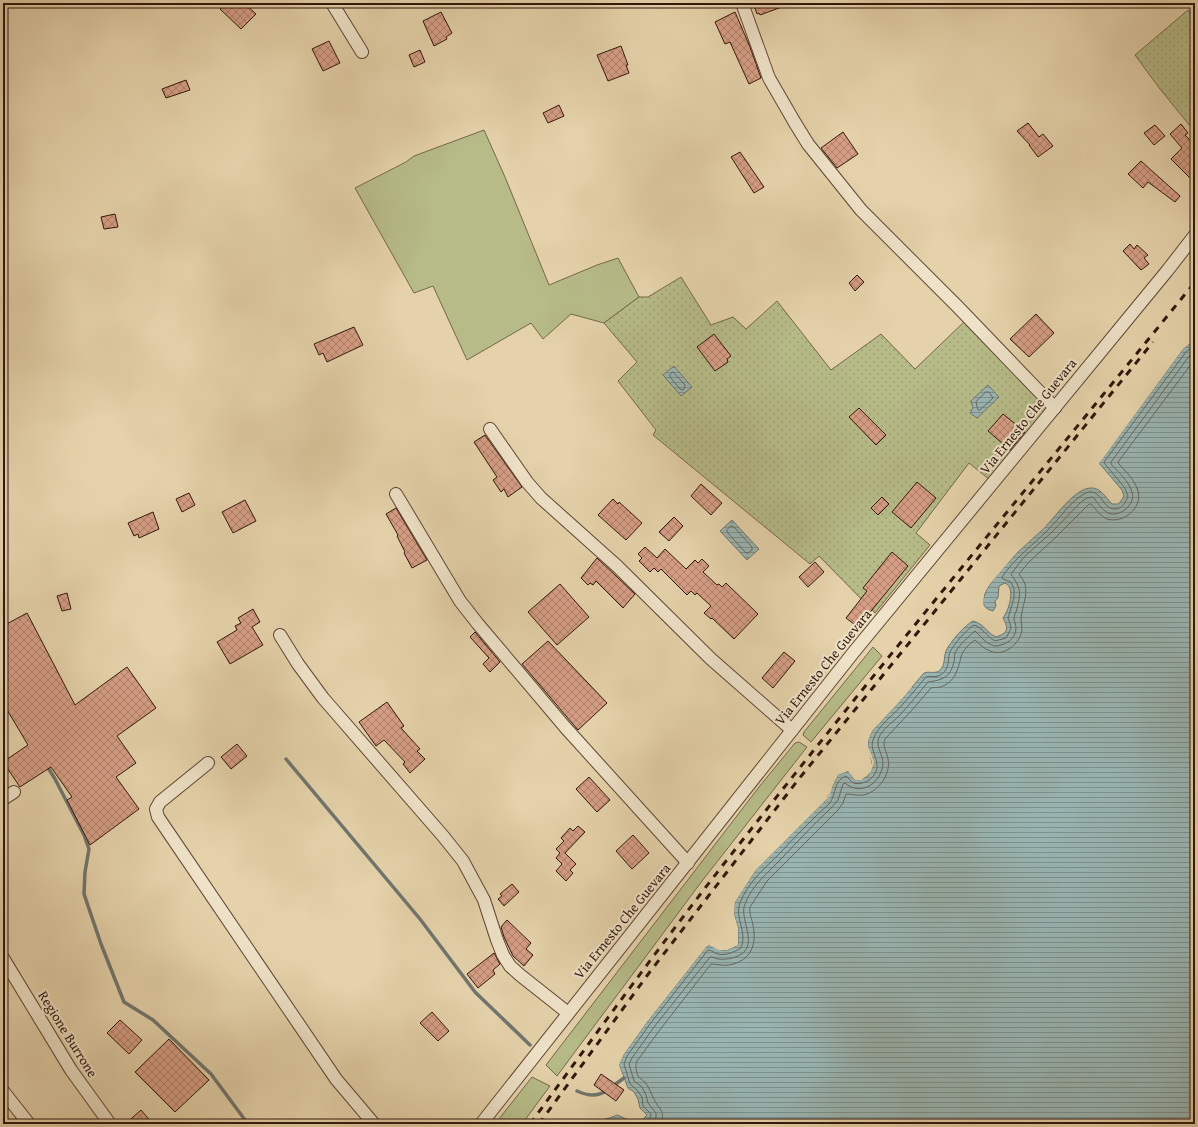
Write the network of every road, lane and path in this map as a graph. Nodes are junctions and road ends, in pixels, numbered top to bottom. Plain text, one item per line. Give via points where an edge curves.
1 (332, 3) edge
2 (742, 3) edge
3 (362, 52) dead end
4 (1195, 235) edge
5 (1055, 408) junction
6 (490, 429) dead end
7 (396, 494) dead end
8 (280, 635) dead end
9 (792, 730) junction
10 (208, 763) dead end
11 (14, 792) dead end
12 (3, 799) edge
13 (688, 863) junction
14 (3, 958) edge
15 (568, 1013) junction
16 (3, 1092) edge
17 (29, 1124) edge
18 (110, 1124) edge
19 (374, 1124) edge
20 (481, 1124) edge

1 - 3 street
2 - 5 street via 770,78 808,144 861,210
4 - 5 street, Via Ernesto Che Guevara
5 - 9 street, Via Ernesto Che Guevara
6 - 9 street via 541,498 617,566 710,659
7 - 13 street via 460,601 478,624 565,727
8 - 15 street via 323,698 444,836 462,861 484,900 497,940 510,966
9 - 13 street, Via Ernesto Che Guevara
10 - 19 street via 160,802 156,809 158,817 336,1079
11 - 12 street
13 - 15 street, Via Ernesto Che Guevara
14 - 18 street, Regione Burrone via 71,1070
15 - 20 street, Via Ernesto Che Guevara
16 - 17 street

